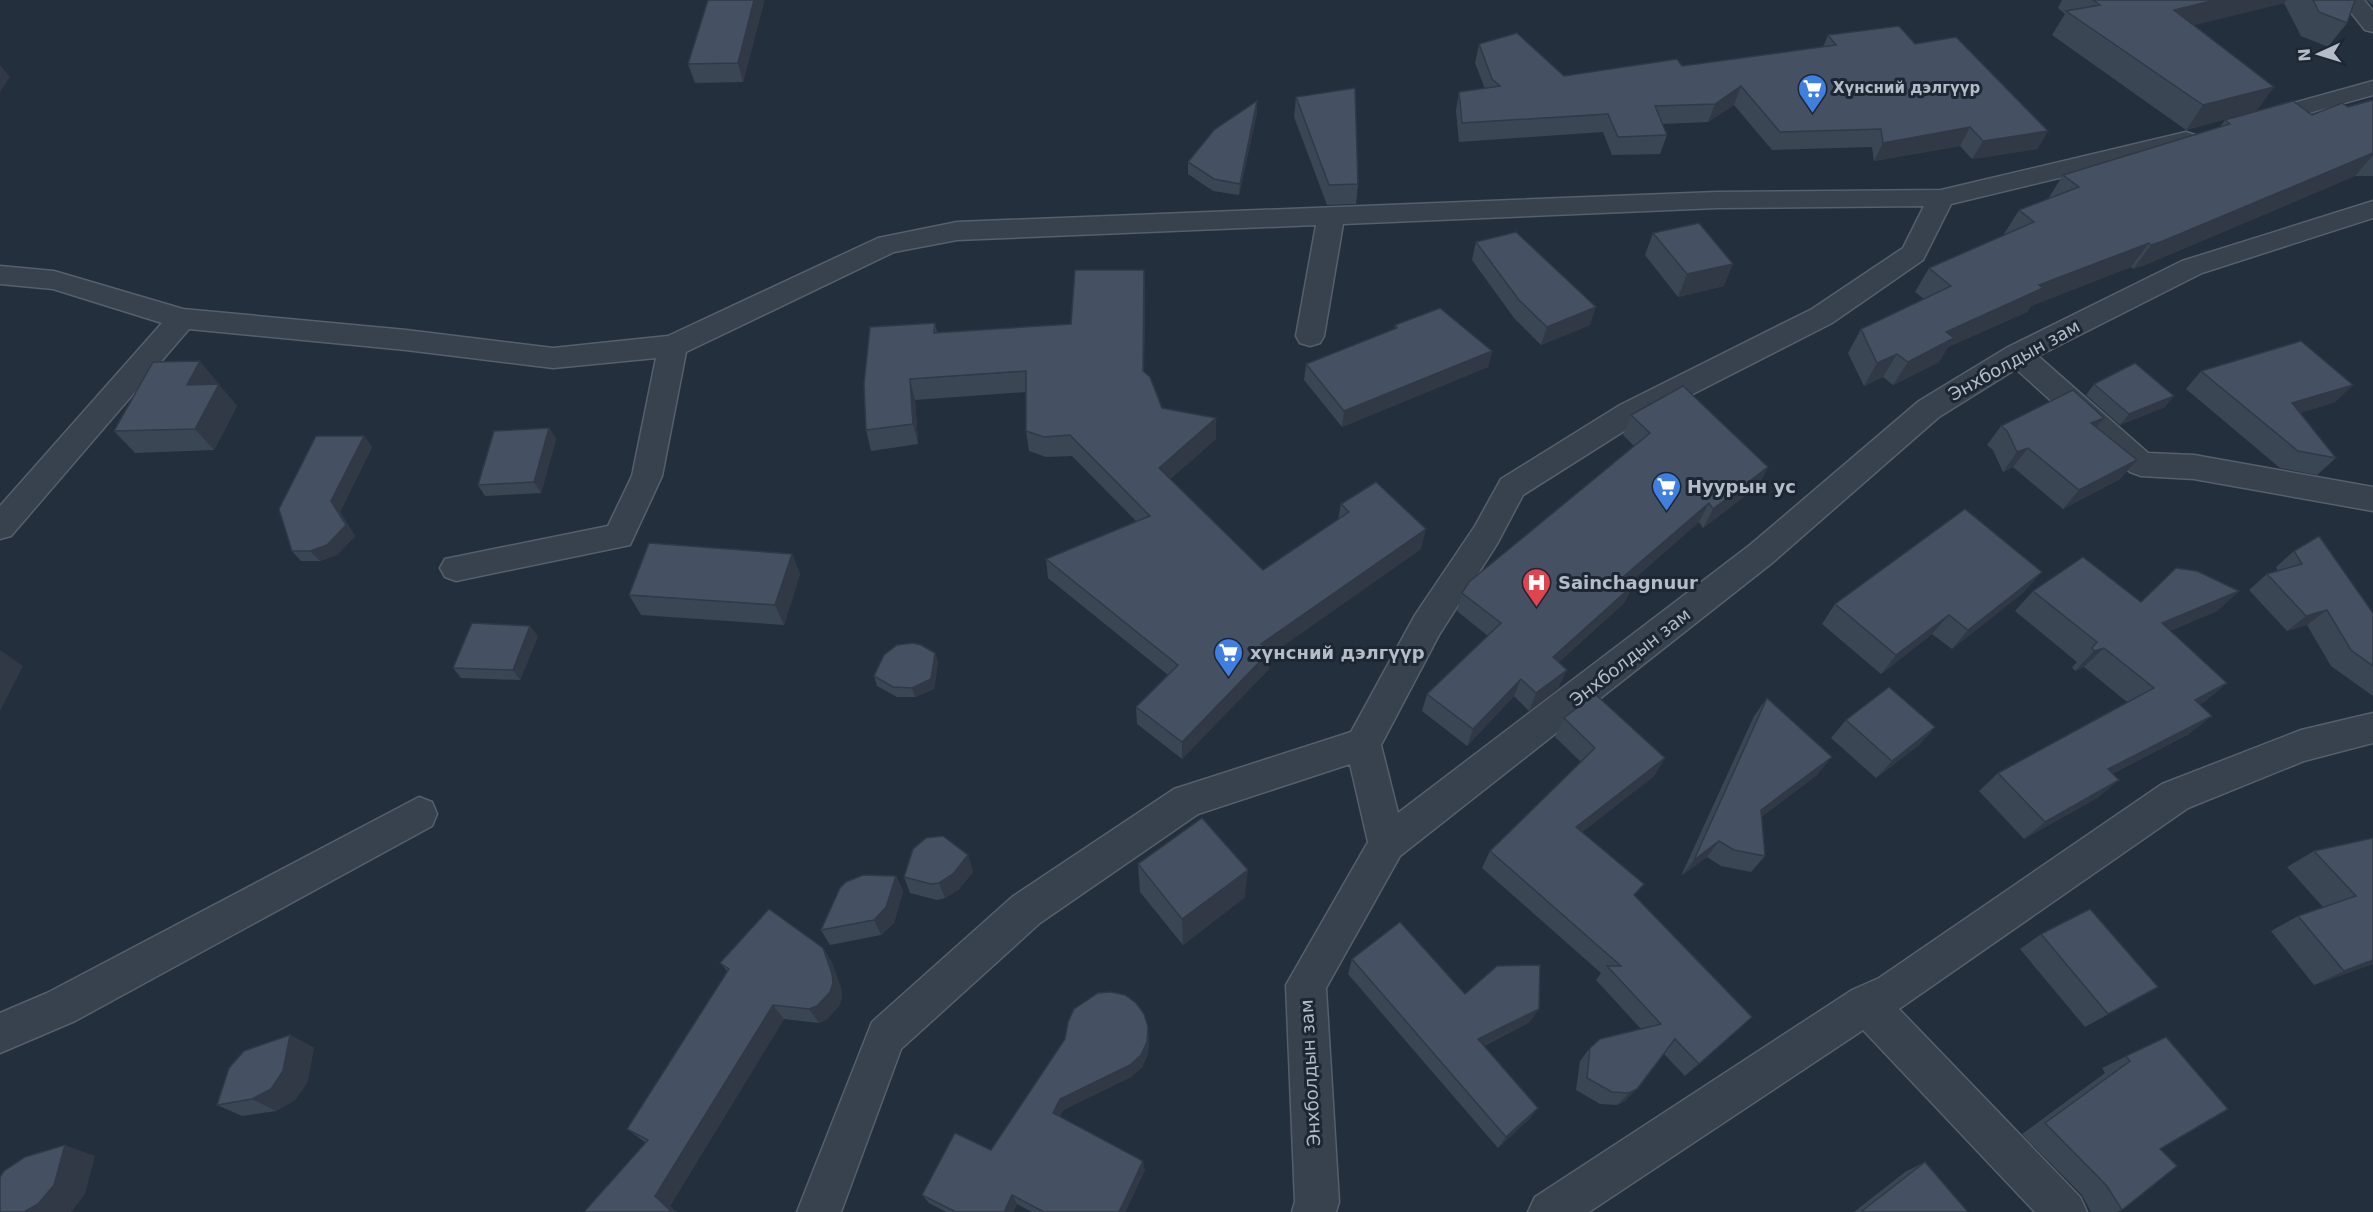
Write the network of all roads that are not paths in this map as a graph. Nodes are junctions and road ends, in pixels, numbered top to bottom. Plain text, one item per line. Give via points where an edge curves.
1 (2352, 0) edge
2 (2373, 25) edge
3 (2373, 88) edge
4 (2239, 126) edge
5 (2206, 135) edge
6 (1941, 198) junction
7 (2373, 209) edge
8 (1331, 216) junction
9 (0, 275) edge
10 (183, 319) junction
11 (1310, 336) dead end
12 (673, 346) junction
13 (2018, 354) junction
14 (2373, 499) edge
15 (0, 526) edge
16 (456, 568) dead end
17 (2373, 728) edge
18 (1363, 744) junction
19 (419, 814) dead end
20 (1387, 844) junction
21 (1866, 1004) junction
22 (0, 1033) edge
23 (819, 1212) edge
24 (1314, 1212) edge
25 (1550, 1212) edge
26 (2065, 1212) edge

1 - 2 street
3 - 4 street
5 - 6 street
6 - 8 street via 1717,200
6 - 18 street via 1914,254 1832,310 1630,413 1512,487 1486,535 1427,625
7 - 13 street, Энхболдын зам via 2192,267
8 - 11 street
8 - 12 street via 957,231 887,244
9 - 10 street via 54,280
10 - 12 street via 553,358
10 - 15 street
12 - 16 street via 646,476 619,536
13 - 14 street via 2140,465 2194,467
13 - 20 street, Энхболдын зам via 1929,409 1761,554
17 - 21 street via 2301,746 2175,796 1893,992
18 - 20 street
18 - 23 street via 1187,801 1026,910 886,1036
19 - 22 street via 61,1007
20 - 24 street, Энхболдын зам via 1306,985 1317,1202
21 - 25 street
21 - 26 street

